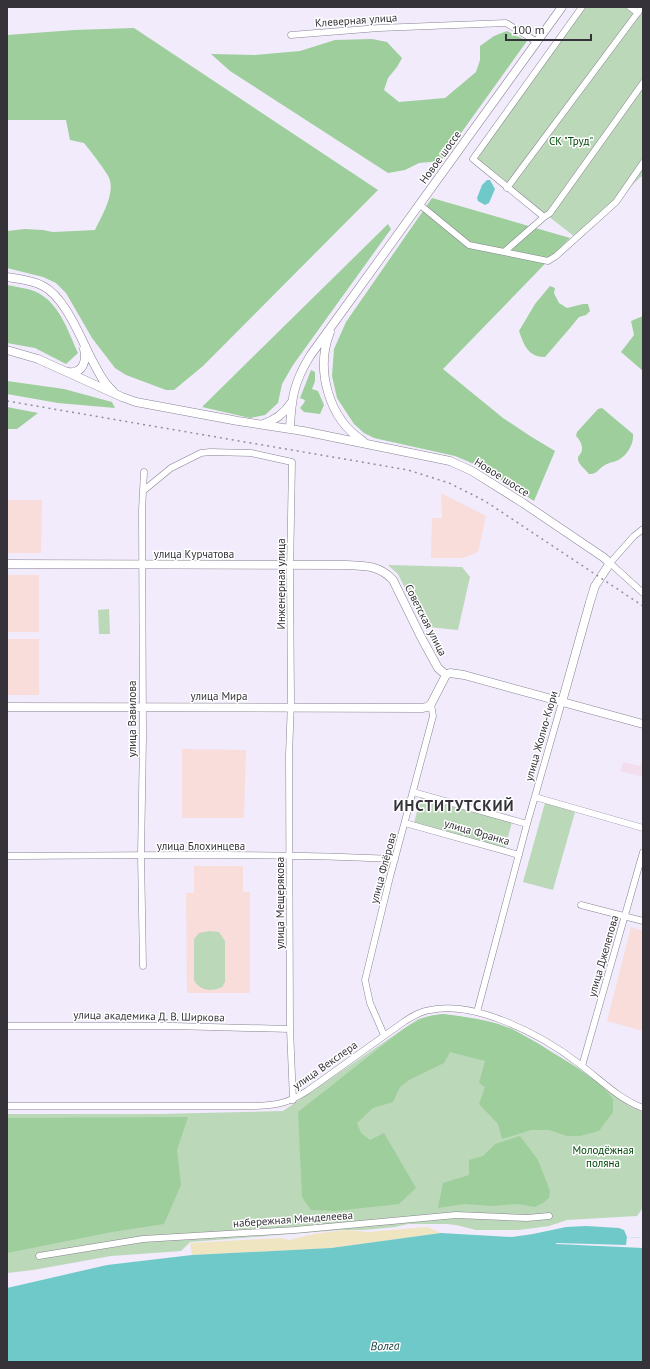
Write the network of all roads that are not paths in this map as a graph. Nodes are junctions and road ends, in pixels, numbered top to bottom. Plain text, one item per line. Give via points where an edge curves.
1 (562, 7) edge
2 (582, 7) edge
3 (630, 7) edge
4 (640, 10) edge
5 (291, 35) dead end
6 (537, 42) junction
7 (643, 82) edge
8 (643, 163) edge
9 (507, 188) junction
10 (419, 204) junction
11 (544, 217) junction
12 (504, 252) junction
13 (7, 277) edge
14 (336, 320) junction
15 (81, 339) junction
16 (7, 350) edge
17 (310, 356) junction
18 (324, 361) junction
19 (67, 372) junction
20 (116, 394) junction
21 (291, 402) junction
22 (343, 422) junction
23 (259, 425) junction
24 (290, 429) junction
25 (340, 438) junction
26 (368, 443) junction
27 (144, 472) dead end
28 (143, 492) junction
29 (643, 529) edge
30 (610, 563) junction
31 (7, 564) edge
32 (142, 564) junction
33 (290, 565) junction
34 (380, 569) joint
35 (643, 593) edge
36 (446, 675) junction
37 (562, 702) junction
38 (430, 704) junction
39 (7, 707) edge
40 (291, 707) junction
41 (142, 708) junction
42 (643, 724) edge
43 (413, 792) junction
44 (535, 797) junction
45 (405, 823) junction
46 (527, 824) junction
47 (643, 828) edge
48 (643, 852) edge
49 (141, 855) junction
50 (519, 855) junction
51 (7, 856) edge
52 (290, 856) junction
53 (395, 859) junction
54 (581, 905) dead end
55 (625, 915) junction
56 (643, 921) edge
57 (143, 966) dead end
58 (477, 1012) junction
59 (7, 1026) edge
60 (290, 1029) junction
61 (384, 1035) junction
62 (582, 1066) junction
63 (293, 1100) junction
64 (7, 1106) edge
65 (643, 1108) edge
66 (549, 1216) dead end
67 (39, 1256) dead end

1 - 6 main road, Новое шоссе
2 - 9 street via 473,159
3 - 4 street
4 - 9 street
5 - 6 street, Клеверная улица via 379,28 506,23
6 - 10 main road, Новое шоссе
7 - 11 street via 550,213
8 - 12 street via 616,202 556,256 548,261
9 - 11 street
10 - 12 street via 469,245
10 - 14 main road, Новое шоссе
11 - 12 street
13 - 15 main road via 29,280 51,292 64,307
14 - 17 main road, Новое шоссе
14 - 18 main road, Новое шоссе via 328,336
15 - 19 main road via 85,363 78,371
15 - 20 main road via 101,377
16 - 19 main road via 38,359
17 - 18 main road via 320,355
17 - 21 main road, Новое шоссе via 296,381
18 - 22 main road, Новое шоссе via 328,390
19 - 20 main road
20 - 23 main road via 136,402
21 - 23 main road, Новое шоссе via 279,418
21 - 24 main road, Новое шоссе
22 - 25 main road via 345,429
22 - 26 main road, Новое шоссе via 355,435
23 - 24 main road
24 - 25 main road, Новое шоссе
25 - 26 main road, Новое шоссе
26 - 30 main road, Новое шоссе via 439,458 472,471
27 - 28 street, улица Вавилова
28 - 32 street, улица Вавилова
28 - 33 street, Инженерная улица via 171,468 201,453 251,453 292,462
29 - 30 street, улица Жолио-Кюри
30 - 35 street
30 - 37 main road, улица Жолио-Кюри via 595,586
31 - 32 main road, улица Курчатова
32 - 33 main road, улица Курчатова
32 - 41 street, улица Вавилова
33 - 34 main road, улица Курчатова via 370,566
33 - 40 street, Инженерная улица
34 - 36 main road, Советская улица via 393,580 438,668
36 - 37 main road via 464,675
36 - 38 main road
37 - 42 main road
37 - 44 street, улица Жолио-Кюри
38 - 40 main road, улица Мира via 414,709
38 - 43 street, улица Флёрова via 433,716
39 - 41 main road, улица Мира
40 - 41 main road, улица Мира
40 - 52 street, улица Мещерякова
41 - 49 street, улица Вавилова
43 - 45 street, улица Флёрова
43 - 46 street, улица Франка
44 - 46 street, улица Жолио-Кюри
44 - 47 street
45 - 50 street, улица Франка
45 - 53 street, улица Флёрова
46 - 50 street, улица Жолио-Кюри
48 - 55 street, улица Джелепова
49 - 51 street, улица Блохинцева
49 - 52 street, улица Блохинцева
49 - 57 street, улица Вавилова
50 - 58 street, улица Жолио-Кюри
52 - 53 street, улица Блохинцева
52 - 60 street, улица Мещерякова
53 - 61 street, улица Флёрова via 365,980 370,1003
54 - 55 street
55 - 56 street
55 - 62 street, улица Джелепова
58 - 61 street, улица Векслера via 431,1009 405,1021
58 - 62 street, улица Векслера via 539,1036
59 - 60 street, улица академика Д. В. Ширкова
60 - 63 street, улица Мещерякова
61 - 63 street, улица Векслера
62 - 65 street, улица Векслера via 616,1094
63 - 64 street, улица Векслера via 256,1106
66 - 67 street, набережная Менделеева via 527,1218 456,1215 295,1230 149,1239

